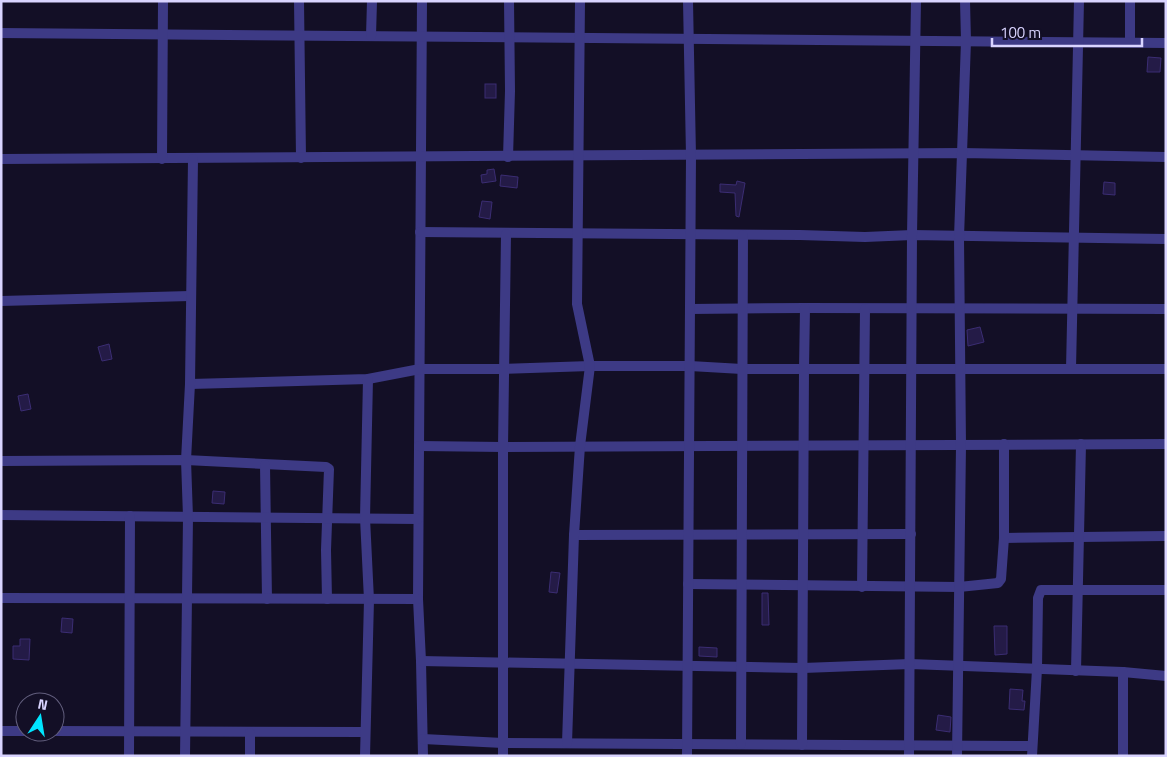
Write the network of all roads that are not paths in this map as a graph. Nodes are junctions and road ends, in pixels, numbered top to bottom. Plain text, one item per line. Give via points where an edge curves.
1 (163, 1) edge
2 (300, 1) edge
3 (372, 1) edge
4 (422, 1) edge
5 (509, 1) edge
6 (580, 1) edge
7 (688, 1) edge
8 (916, 1) edge
9 (964, 1) edge
10 (1079, 1) edge
11 (1130, 1) edge
12 (1, 33) edge
13 (163, 34) junction
14 (300, 35) junction
15 (371, 36) junction
16 (422, 36) junction
17 (510, 37) junction
18 (580, 39) junction
19 (689, 39) junction
20 (916, 40) junction
21 (966, 41) junction
22 (1078, 42) junction
23 (1130, 42) junction
24 (1166, 42) edge
25 (914, 154) junction
26 (962, 154) junction
27 (579, 156) junction
28 (692, 156) junction
29 (1076, 156) junction
30 (421, 157) junction
31 (508, 157) junction
32 (1166, 157) edge
33 (301, 158) junction
34 (1, 159) edge
35 (162, 159) junction
36 (193, 159) junction
37 (420, 232) junction
38 (506, 234) junction
39 (578, 234) junction
40 (691, 235) junction
41 (912, 235) junction
42 (743, 236) junction
43 (959, 237) junction
44 (1073, 237) junction
45 (1166, 239) edge
46 (190, 296) junction
47 (1, 302) edge
48 (805, 308) junction
49 (690, 309) junction
50 (742, 309) junction
51 (865, 309) junction
52 (913, 309) junction
53 (960, 309) junction
54 (1073, 309) junction
55 (1166, 309) edge
56 (590, 366) junction
57 (690, 366) junction
58 (912, 368) junction
59 (420, 369) junction
60 (503, 369) junction
61 (742, 369) junction
62 (804, 369) junction
63 (864, 369) junction
64 (1071, 369) junction
65 (1166, 369) edge
66 (960, 370) junction
67 (368, 379) junction
68 (190, 384) junction
69 (1004, 444) junction
70 (1081, 444) junction
71 (1166, 444) edge
72 (689, 445) junction
73 (742, 445) junction
74 (803, 445) junction
75 (864, 445) junction
76 (911, 445) junction
77 (962, 445) junction
78 (419, 446) junction
79 (580, 446) junction
80 (502, 448) junction
81 (186, 460) junction
82 (1, 461) edge
83 (265, 465) junction
84 (1, 515) edge
85 (130, 516) junction
86 (188, 517) junction
87 (266, 518) junction
88 (327, 518) junction
89 (365, 518) junction
90 (418, 519) junction
91 (688, 534) junction
92 (742, 534) junction
93 (803, 534) junction
94 (863, 534) junction
95 (911, 534) junction
96 (574, 535) junction
97 (1166, 536) edge
98 (1079, 537) junction
99 (1004, 538) junction
100 (688, 584) junction
101 (742, 585) junction
102 (803, 586) junction
103 (862, 587) junction
104 (911, 587) junction
105 (959, 587) junction
106 (1079, 589) junction
107 (1166, 590) edge
108 (1, 598) edge
109 (130, 598) junction
110 (187, 599) junction
111 (266, 599) junction
112 (327, 599) junction
113 (418, 599) junction
114 (369, 600) junction
115 (422, 661) junction
116 (504, 663) junction
117 (570, 663) junction
118 (910, 664) junction
119 (688, 666) junction
120 (958, 666) junction
121 (741, 667) junction
122 (803, 668) junction
123 (1037, 669) junction
124 (1076, 671) junction
125 (1123, 672) junction
126 (1166, 676) edge
127 (1, 731) edge
128 (15, 731) edge
129 (65, 731) edge
130 (130, 732) junction
131 (186, 732) junction
132 (250, 732) junction
133 (365, 732) junction
134 (422, 739) junction
135 (503, 743) junction
136 (567, 743) junction
137 (687, 744) junction
138 (741, 744) junction
139 (802, 745) junction
140 (909, 751) edge
141 (957, 751) edge
142 (1001, 751) edge
143 (1032, 751) edge
144 (129, 756) edge
145 (185, 756) edge
146 (250, 756) edge
147 (365, 756) edge
148 (423, 756) edge
149 (503, 756) edge
150 (687, 756) edge
151 (1123, 756) edge

1 - 13 street
2 - 14 street
3 - 15 street
4 - 16 street
5 - 17 street
6 - 18 street
7 - 19 street
8 - 20 street
9 - 21 street
10 - 22 street
11 - 23 street
12 - 13 street
13 - 14 street
13 - 35 street
14 - 15 street
14 - 33 street
15 - 16 street
16 - 17 street
16 - 30 street
17 - 18 street
17 - 31 street
18 - 19 street
18 - 27 street
19 - 20 street
19 - 28 street
20 - 21 street
20 - 25 street
21 - 22 street
21 - 26 street
22 - 23 street
22 - 29 street
23 - 24 street
25 - 26 street
25 - 28 street
25 - 41 street
26 - 29 street
26 - 43 street
27 - 28 street
27 - 31 street
27 - 39 street
28 - 40 street
29 - 32 street
29 - 44 street
30 - 31 street
30 - 33 street
30 - 37 street
33 - 36 street
34 - 35 street
35 - 36 street
36 - 46 street
37 - 38 street
37 - 59 street
38 - 39 street
38 - 60 street
39 - 40 street
39 - 56 street via 577,304
40 - 42 street
40 - 49 street
41 - 42 street
41 - 43 street
41 - 52 street
42 - 50 street
43 - 44 street
43 - 53 street
44 - 45 street
44 - 54 street
46 - 47 street
46 - 68 street
48 - 50 street
48 - 51 street
48 - 62 street
49 - 50 street
49 - 57 street
50 - 61 street
51 - 52 street
51 - 63 street
52 - 53 street
52 - 58 street
53 - 54 street
53 - 66 street
54 - 55 street
54 - 64 street
56 - 57 street
56 - 60 street
56 - 79 street
57 - 61 street
57 - 72 street
58 - 63 street
58 - 66 street
58 - 76 street
59 - 60 street
59 - 67 street
59 - 78 street
60 - 80 street
61 - 62 street
61 - 73 street
62 - 63 street
62 - 74 street
63 - 75 street
64 - 65 street
64 - 66 street
66 - 77 street
67 - 68 street
67 - 89 street
68 - 81 street
69 - 70 street
69 - 77 street
69 - 99 street
70 - 71 street
70 - 98 street
72 - 73 street
72 - 79 street
72 - 91 street
73 - 74 street
73 - 92 street
74 - 75 street
74 - 93 street
75 - 76 street
75 - 94 street
76 - 77 street
76 - 95 street
77 - 105 street
78 - 80 street
78 - 90 street
79 - 80 street
79 - 96 street
80 - 116 street
81 - 82 street
81 - 83 street
81 - 86 street
83 - 87 street
83 - 88 street via 323,466 329,469
84 - 85 street
85 - 86 street
85 - 109 street
86 - 87 street
86 - 110 street
87 - 88 street
87 - 111 street
88 - 89 street
88 - 112 street
89 - 90 street
89 - 114 street
90 - 113 street
91 - 92 street
91 - 96 street
91 - 100 street
92 - 93 street
92 - 101 street
93 - 94 street
93 - 102 street
94 - 95 street
94 - 103 street
95 - 104 street
96 - 117 street
97 - 98 street
98 - 99 street
98 - 106 street
99 - 105 street via 999,582
100 - 101 street
100 - 119 street
101 - 102 street
101 - 121 street
102 - 103 street
102 - 122 street
103 - 104 street
104 - 105 street
104 - 118 street
105 - 120 street
106 - 107 street
106 - 123 street via 1044,589 1039,593
106 - 124 street
108 - 109 street
109 - 110 street
109 - 130 street
110 - 111 street
110 - 131 street
111 - 112 street
112 - 114 street
113 - 114 street
113 - 115 street
114 - 133 street
115 - 116 street
115 - 134 street
116 - 117 street
116 - 135 street
117 - 119 street
117 - 136 street
118 - 120 street
118 - 122 street
118 - 140 street
119 - 121 street
119 - 137 street
120 - 123 street
120 - 141 street
121 - 122 street
121 - 138 street
122 - 139 street
123 - 124 street
123 - 143 street
124 - 125 street
125 - 126 street
125 - 151 street
127 - 128 street
129 - 130 street
130 - 131 street
130 - 144 street
131 - 132 street
131 - 145 street
132 - 133 street
132 - 146 street
133 - 147 street
134 - 135 street
134 - 148 street
135 - 136 street
135 - 149 street
136 - 137 street
137 - 138 street
137 - 150 street
138 - 139 street
139 - 140 street
140 - 141 street
141 - 142 street
142 - 143 street

